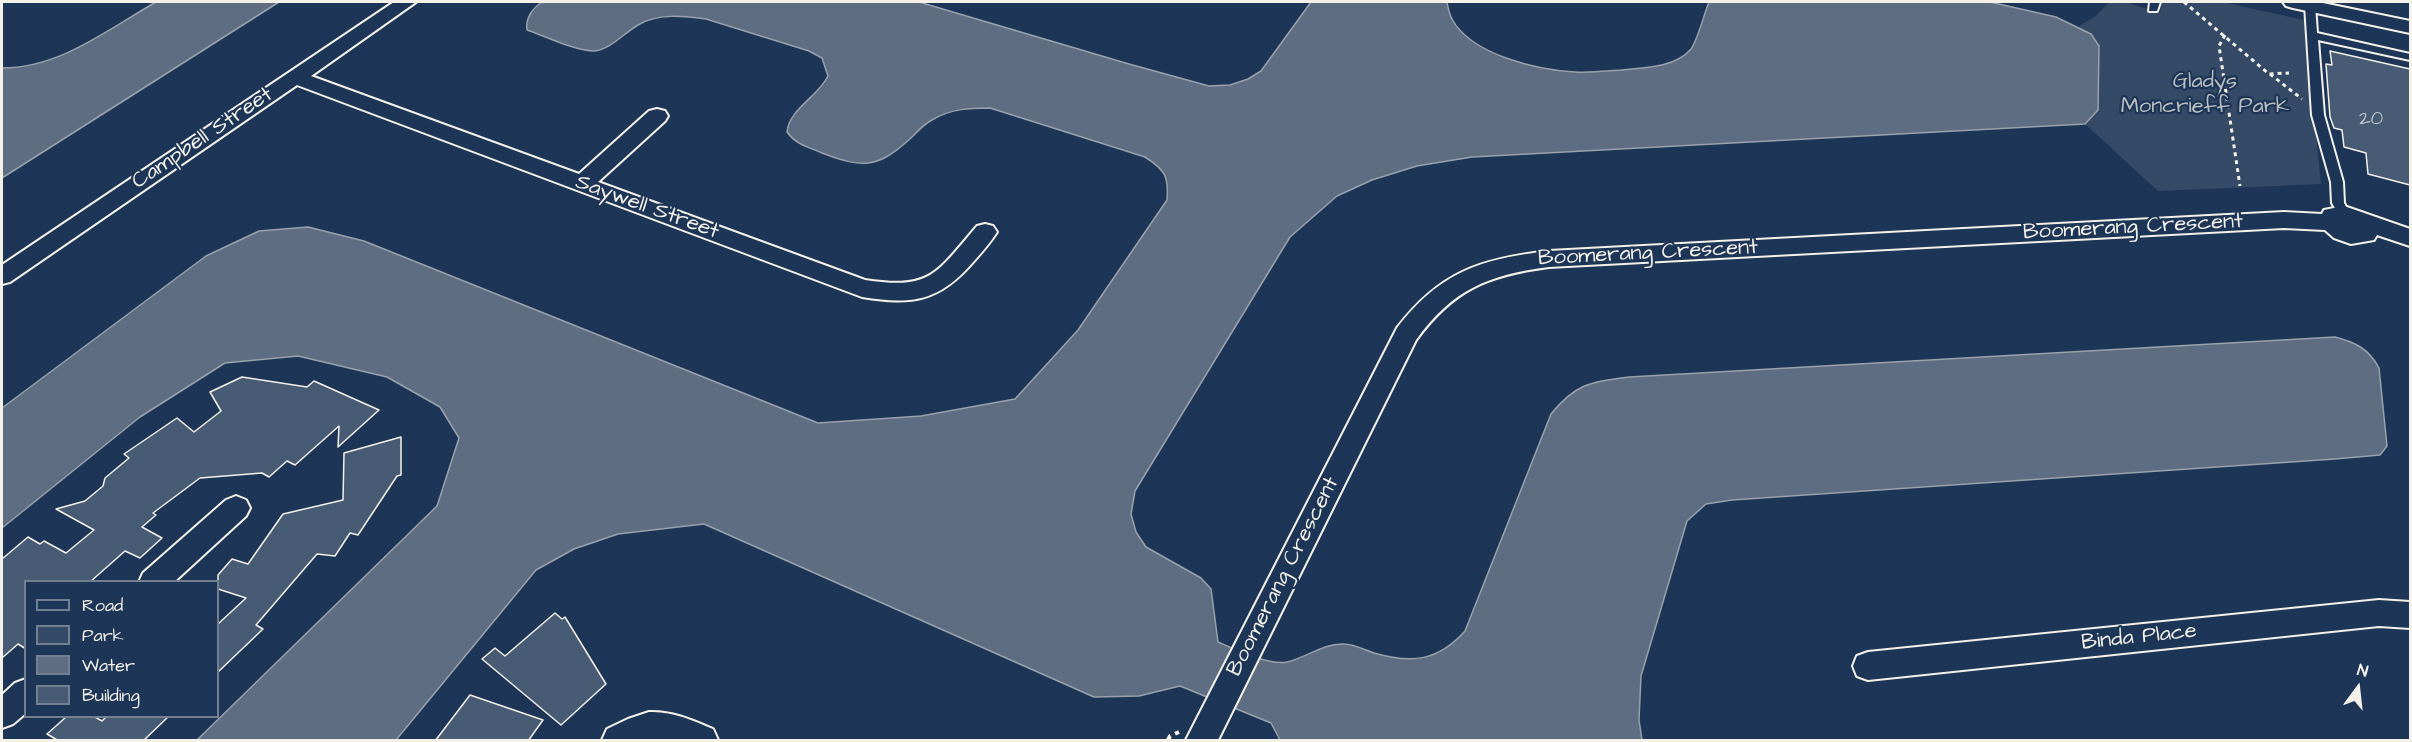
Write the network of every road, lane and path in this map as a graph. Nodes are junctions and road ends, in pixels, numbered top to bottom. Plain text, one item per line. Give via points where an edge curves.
1 (406, 2) edge
2 (2184, 2) edge
3 (2302, 3) edge
4 (2410, 27) edge
5 (2225, 35) junction
6 (2312, 35) junction
7 (2410, 57) edge
8 (2289, 73) dead end
9 (2269, 74) junction
10 (294, 77) junction
11 (2309, 105) dead end
12 (657, 116) dead end
13 (582, 184) junction
14 (2240, 186) dead end
15 (2353, 223) junction
16 (985, 232) dead end
17 (2410, 233) edge
18 (2410, 238) edge
19 (2410, 251) edge
20 (2, 276) edge
21 (236, 508) dead end
22 (155, 580) edge
23 (2410, 615) edge
24 (1868, 666) dead end
25 (24, 695) edge
26 (2, 714) edge
27 (1192, 735) edge
28 (618, 741) edge
29 (702, 741) edge
30 (1168, 741) edge

1 - 10 street, Campbell Street
2 - 5 path
3 - 4 street
3 - 6 lane
5 - 9 path
5 - 14 path via 2219,46
6 - 7 lane
6 - 15 lane via 2318,115 2337,182 2338,203
8 - 9 path
9 - 11 path
10 - 13 street, Saywell Street
10 - 20 street, Campbell Street
12 - 13 street
13 - 16 street, Saywell Street via 862,288 892,294 929,288 949,275
15 - 17 street
15 - 18 street, Boomerang Crescent
15 - 19 street, Boomerang Crescent
15 - 27 street, Boomerang Crescent via 2283,220 1549,259 1520,262 1469,277 1422,312 1406,335 1219,706
21 - 22 street
23 - 24 street, Binda Place via 2379,613
25 - 26 street
27 - 30 path via 1170,736
28 - 29 street via 649,726 675,730

